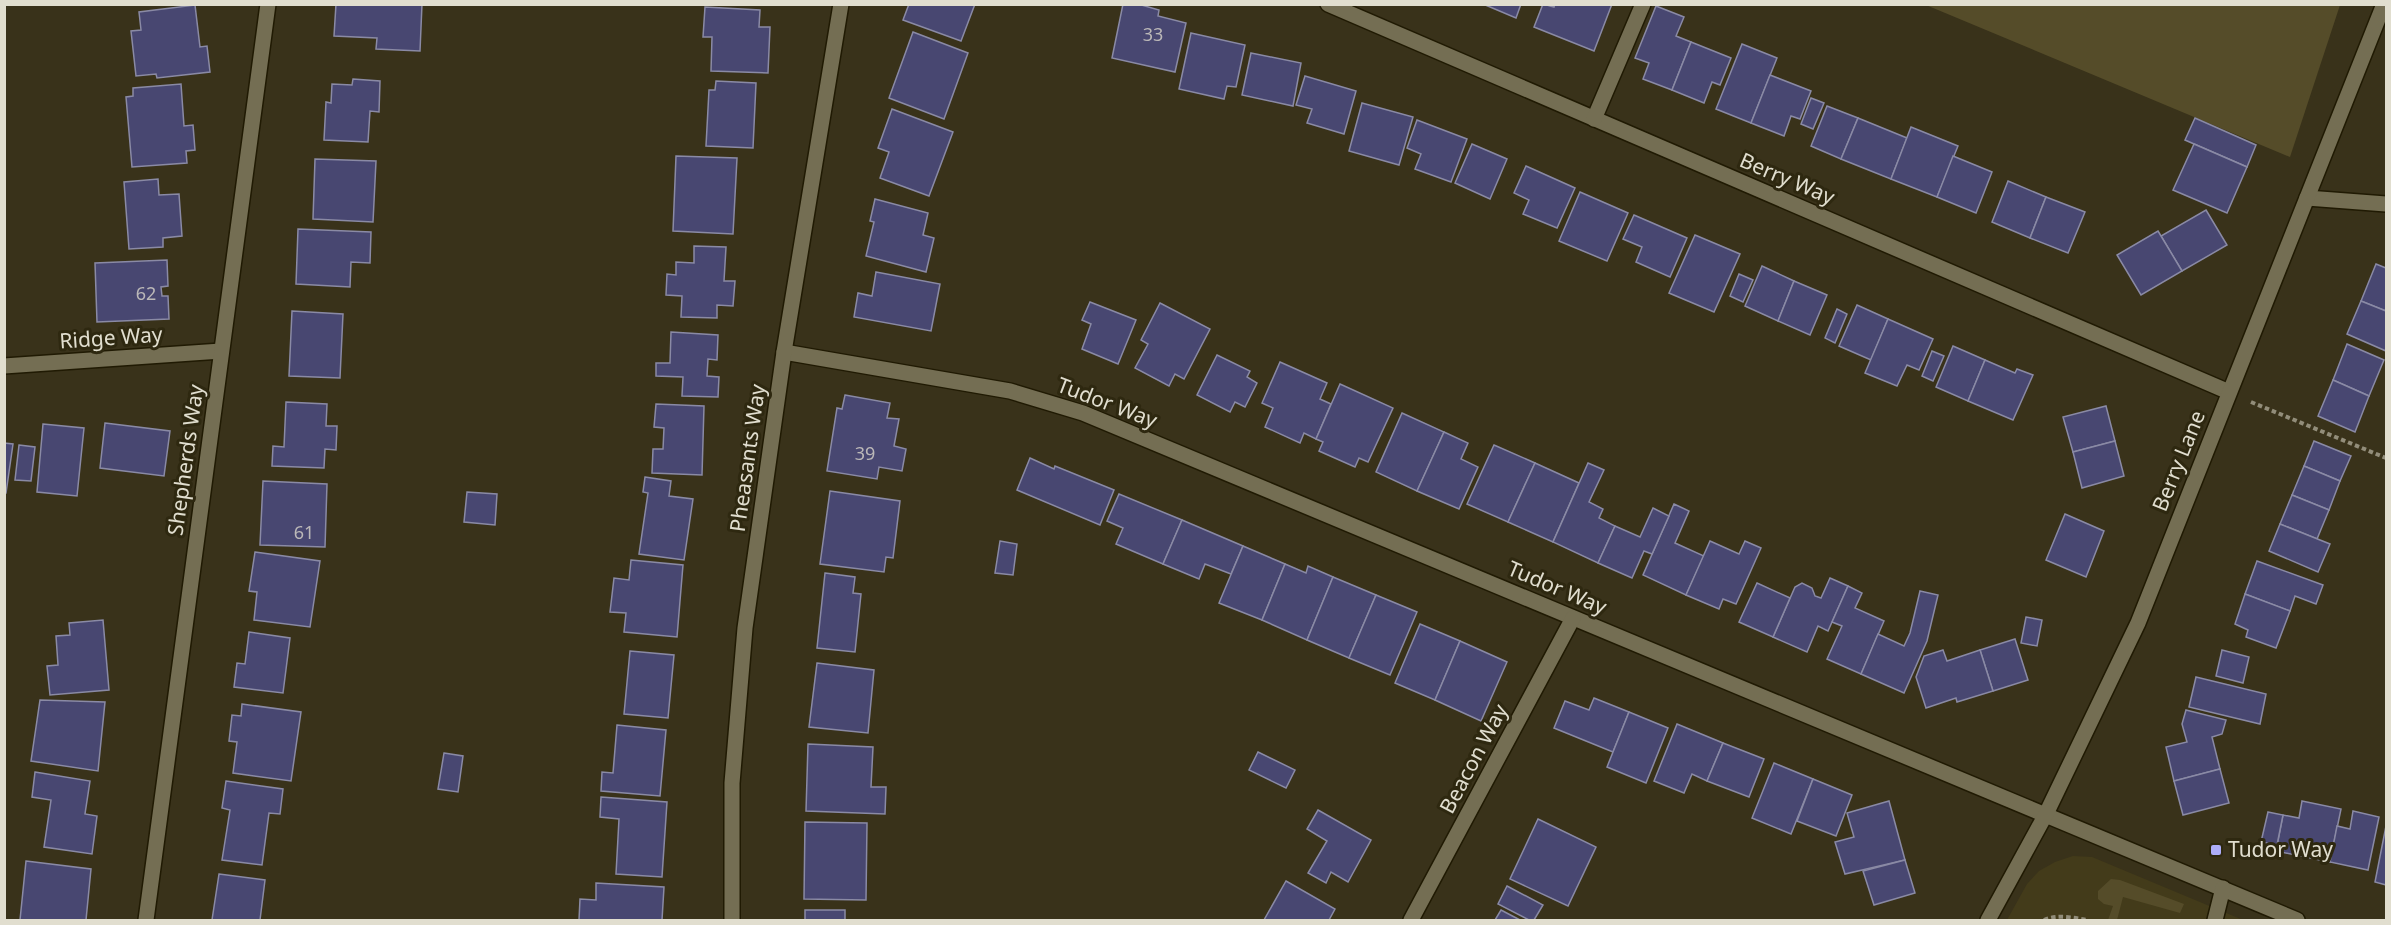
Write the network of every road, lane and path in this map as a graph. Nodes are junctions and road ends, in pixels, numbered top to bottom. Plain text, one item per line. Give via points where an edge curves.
1 (268, 4) edge
2 (841, 4) edge
3 (1328, 4) edge
4 (1643, 4) edge
5 (2384, 4) edge
6 (1594, 119) junction
7 (2307, 198) junction
8 (2386, 204) edge
9 (221, 351) junction
10 (784, 352) junction
11 (4, 366) edge
12 (2229, 392) junction
13 (2386, 458) edge
14 (1573, 618) junction
15 (2046, 814) junction
16 (2223, 888) junction
17 (146, 921) edge
18 (732, 921) edge
19 (1411, 921) edge
20 (1988, 921) edge
21 (2044, 921) edge
22 (2088, 921) edge
23 (2215, 921) edge
24 (2297, 921) edge

1 - 9 street, Shepherds Way
2 - 10 street, Pheasants Way
3 - 6 street, Berry Way
4 - 6 street
5 - 7 street, Berry Lane
6 - 12 street, Berry Way
7 - 8 street
7 - 12 street, Berry Lane
9 - 11 street, Ridge Way
9 - 17 street, Shepherds Way
10 - 14 street, Tudor Way via 1010,391 1083,413
10 - 18 street, Pheasants Way via 745,628 732,783
12 - 13 path
12 - 15 street, Berry Lane via 2138,623
14 - 15 street, Tudor Way
14 - 19 street, Beacon Way
15 - 16 street, Tudor Way
15 - 20 street, Berry Lane
16 - 23 street
16 - 24 street, Tudor Way
21 - 22 path via 2071,917

